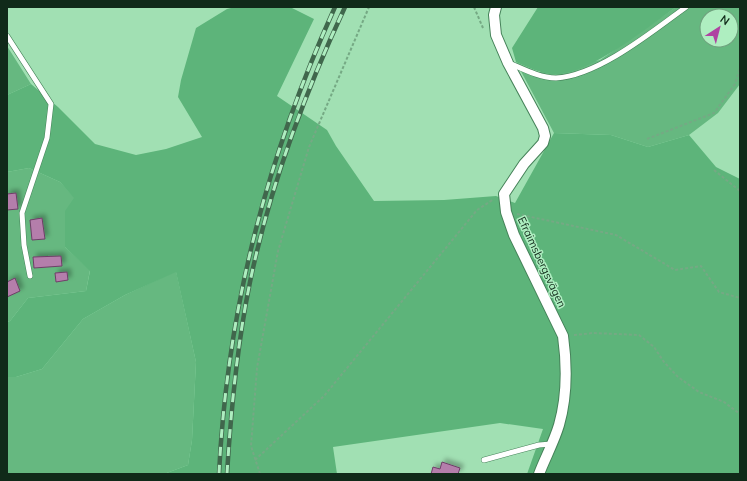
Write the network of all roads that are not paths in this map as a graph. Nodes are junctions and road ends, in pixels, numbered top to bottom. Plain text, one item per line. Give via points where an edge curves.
1 (496, 7) edge
2 (686, 7) edge
3 (7, 36) edge
4 (508, 63) junction
5 (30, 276) dead end
6 (551, 444) junction
7 (484, 460) dead end
8 (539, 474) edge

1 - 4 street via 496,35
2 - 4 lane via 610,59 578,72 555,78
3 - 5 lane via 51,104 47,138 22,213 24,245
4 - 6 street, Efraimsbergsvägen via 545,136 543,143 524,164 504,194 506,212 514,235 563,336 564,401
6 - 7 lane
6 - 8 street, Efraimsbergsvägen

